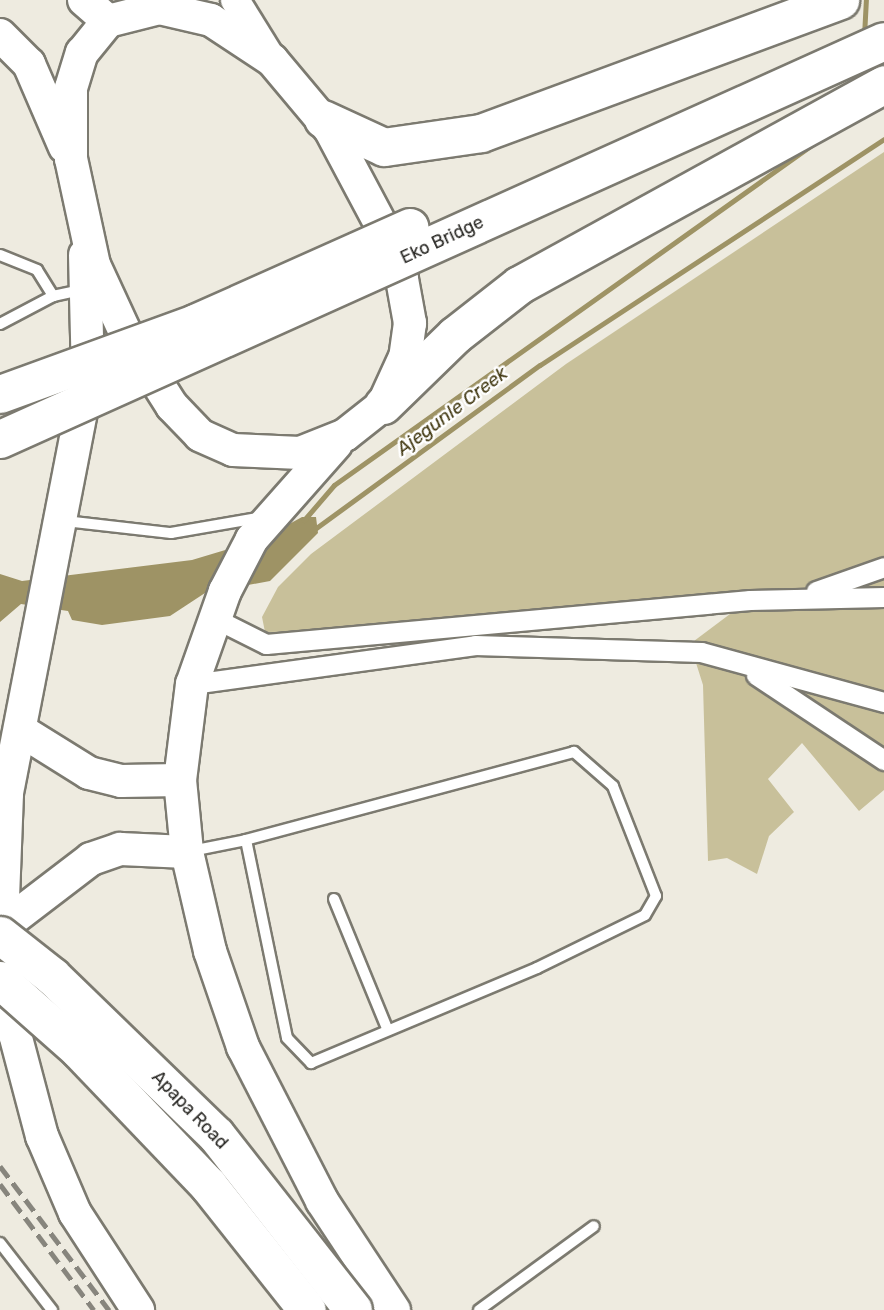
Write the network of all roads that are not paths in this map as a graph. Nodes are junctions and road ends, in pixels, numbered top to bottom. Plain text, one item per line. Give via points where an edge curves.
1 (84, 0) edge
2 (236, 0) edge
3 (840, 0) edge
4 (115, 12) edge
5 (884, 15) edge
6 (0, 35) edge
7 (884, 41) edge
8 (272, 60) junction
9 (884, 84) edge
10 (323, 119) junction
11 (72, 159) junction
12 (85, 222) junction
13 (0, 255) edge
14 (85, 290) junction
15 (53, 296) junction
16 (0, 324) edge
17 (0, 394) edge
18 (383, 405) junction
19 (345, 435) junction
20 (0, 439) edge
21 (61, 521) junction
22 (262, 528) junction
23 (884, 567) edge
24 (884, 597) edge
25 (750, 600) junction
26 (220, 604) junction
27 (380, 631) junction
28 (382, 657) junction
29 (731, 661) junction
30 (192, 684) junction
31 (884, 702) edge
32 (20, 730) junction
33 (884, 760) edge
34 (180, 780) junction
35 (3, 804) edge
36 (246, 840) junction
37 (187, 852) junction
38 (334, 899) dead end
39 (1, 930) edge
40 (0, 980) edge
41 (387, 1028) junction
42 (594, 1226) dead end
43 (0, 1242) edge
44 (52, 1310) edge
45 (138, 1310) edge
46 (307, 1310) edge
47 (353, 1310) edge
48 (394, 1310) edge
49 (479, 1310) edge

1 - 4 main road
2 - 8 street
3 - 10 highway via 481,133 384,147
4 - 8 main road via 184,11
4 - 11 main road via 82,53 71,88
5 - 17 highway, Eko Bridge, bridge via 195,323
6 - 11 main road via 29,64
7 - 20 highway, Eko Bridge, bridge
8 - 10 main road
9 - 18 highway via 519,285 455,335
10 - 18 main road via 387,236 402,279 410,323 405,357
11 - 12 main road
12 - 14 main road
12 - 19 main road via 94,265 125,332 172,406 200,435 265,456 300,453
13 - 15 lane via 37,271
14 - 15 lane
14 - 21 main road via 88,376
15 - 16 lane
18 - 19 main road
19 - 22 main road
21 - 22 lane via 172,533
21 - 32 main road
22 - 26 main road
23 - 25 street via 834,588
24 - 25 street
25 - 27 street
26 - 27 street via 266,644
26 - 30 main road
27 - 28 street
28 - 29 street via 475,645 701,652
28 - 30 street
29 - 31 street
29 - 33 street via 798,698
30 - 34 main road
32 - 34 main road via 89,773 121,781
32 - 35 main road
34 - 37 main road
35 - 39 main road
36 - 37 lane
36 - 41 lane via 291,1048 311,1063
36 - 41 lane via 574,752 601,771 656,896 651,907 537,968
37 - 39 main road via 120,849 91,859
37 - 48 main road via 210,951 243,1047 321,1201
38 - 41 lane
39 - 45 main road via 15,1034 43,1136 75,1213
39 - 47 highway, Apapa Road, bridge via 216,1135
40 - 46 highway, bridge via 79,1050 200,1176
42 - 49 lane
43 - 44 lane

